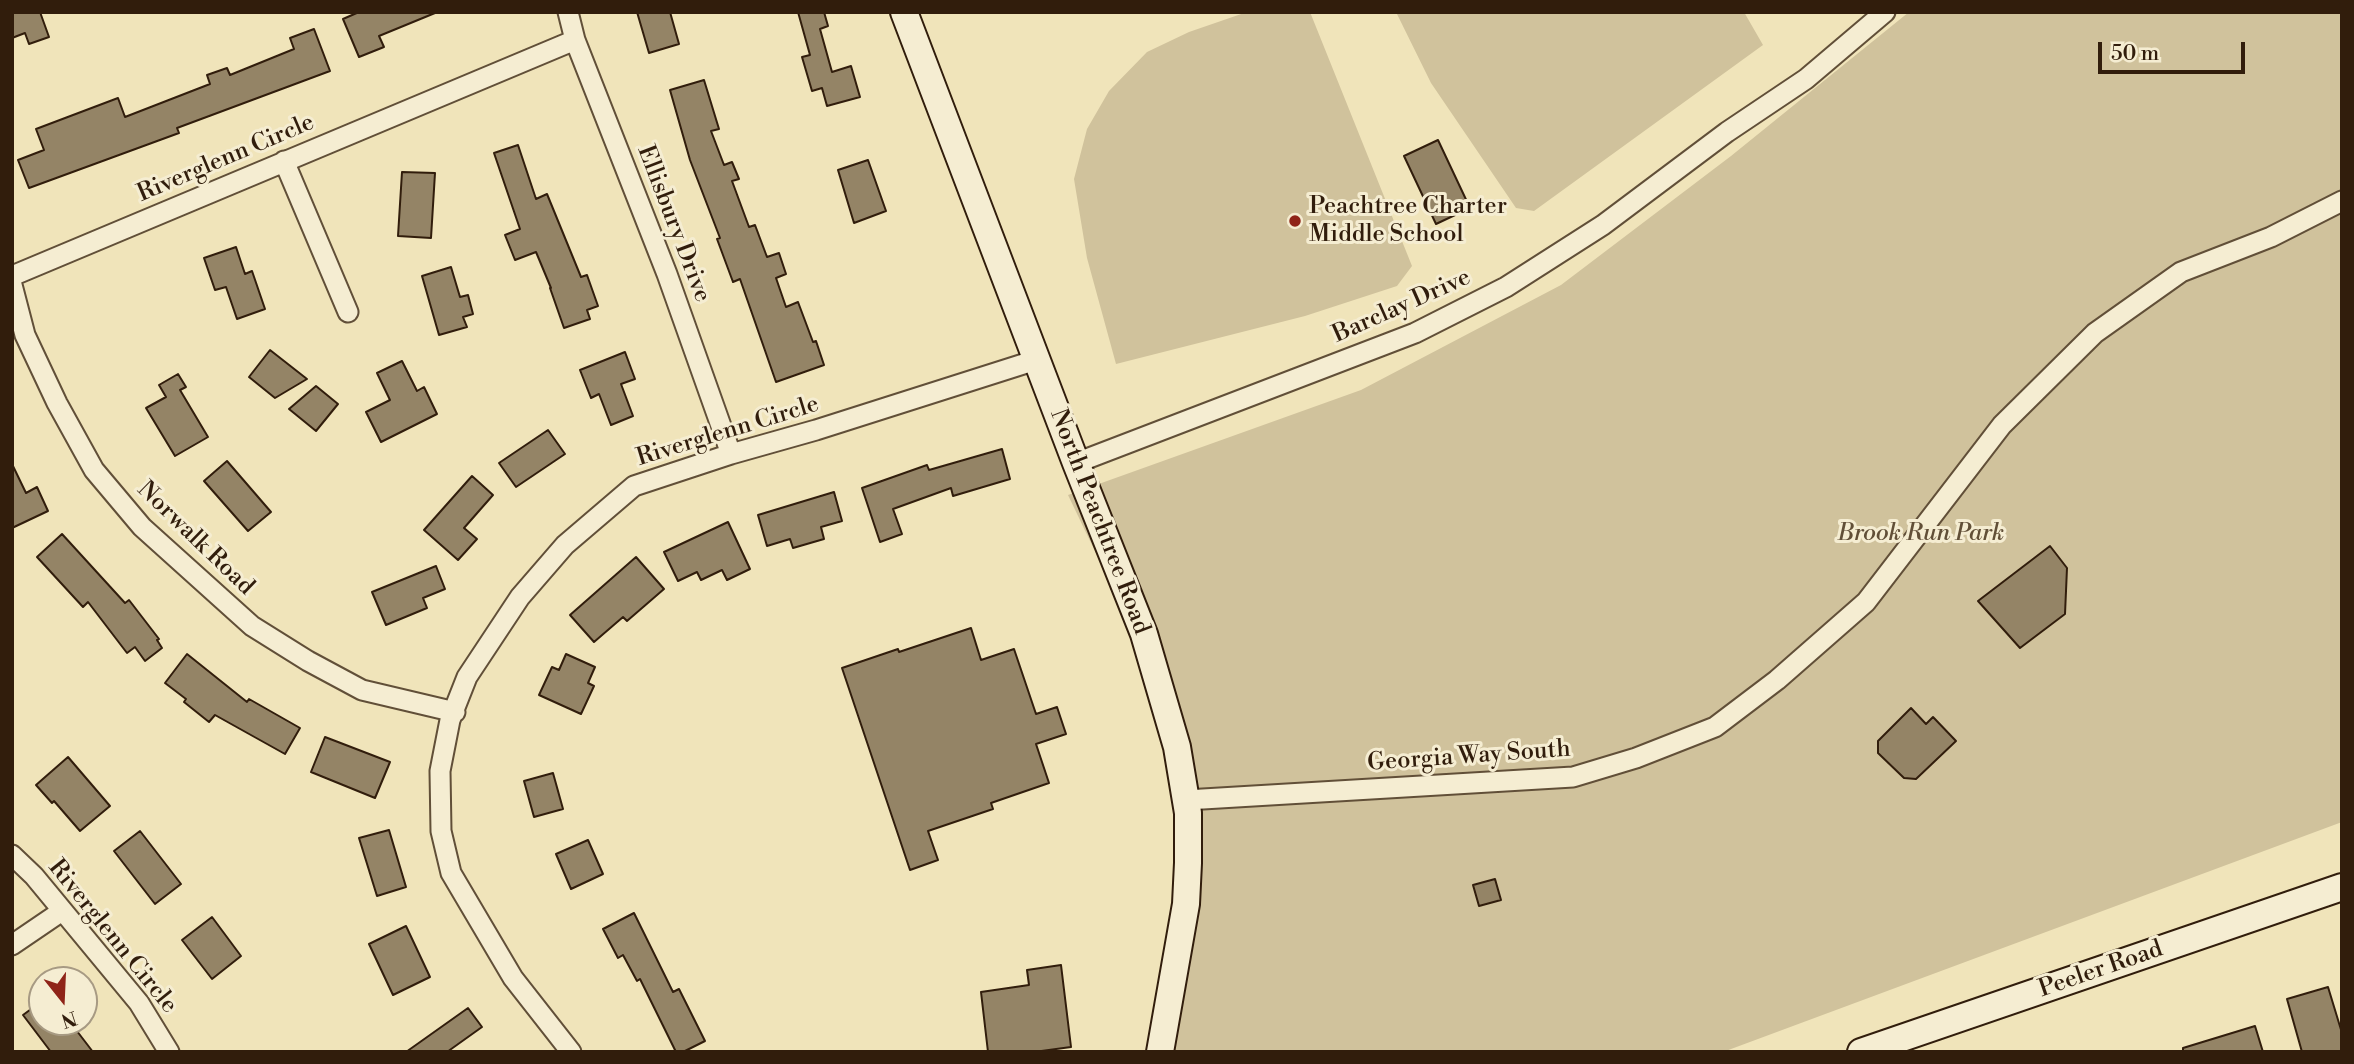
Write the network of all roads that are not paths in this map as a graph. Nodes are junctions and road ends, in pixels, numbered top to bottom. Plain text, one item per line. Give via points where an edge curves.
1 (568, 12) edge
2 (904, 12) edge
3 (1885, 12) edge
4 (575, 40) junction
5 (284, 161) junction
6 (2342, 201) edge
7 (12, 276) edge
8 (12, 285) edge
9 (348, 312) dead end
10 (1036, 360) junction
11 (731, 454) junction
12 (1076, 463) junction
13 (454, 712) junction
14 (1186, 800) junction
15 (12, 855) edge
16 (2342, 887) edge
17 (62, 911) junction
18 (12, 945) edge
19 (169, 1052) edge
20 (571, 1052) edge
21 (1160, 1052) edge
22 (1861, 1052) edge

1 - 4 street, Ellisbury Drive
2 - 10 street, North Peachtree Road
3 - 12 street, Barclay Drive via 1806,79 1603,225 1506,288 1415,333
4 - 5 street, Riverglenn Circle
4 - 11 street, Ellisbury Drive via 667,274
5 - 7 street, Riverglenn Circle
5 - 9 street
6 - 14 street, Georgia Way South via 2271,237 2181,272 2095,333 2002,425 1866,602 1777,680 1714,727 1636,758 1573,776
8 - 13 street, Norwalk Road via 25,335 57,403 94,470 142,527 251,626 308,661 362,691
10 - 11 street, Riverglenn Circle
10 - 12 street, North Peachtree Road
11 - 13 street, Riverglenn Circle via 635,486 565,545 520,597 467,677
12 - 14 street, North Peachtree Road via 1144,634 1177,747
13 - 20 street, Riverglenn Circle via 440,771 441,831 451,873 513,978
14 - 21 street, North Peachtree Road via 1186,904
15 - 17 street, Riverglenn Circle
16 - 22 street, Peeler Road
17 - 18 street
17 - 19 street, Riverglenn Circle via 139,1003

